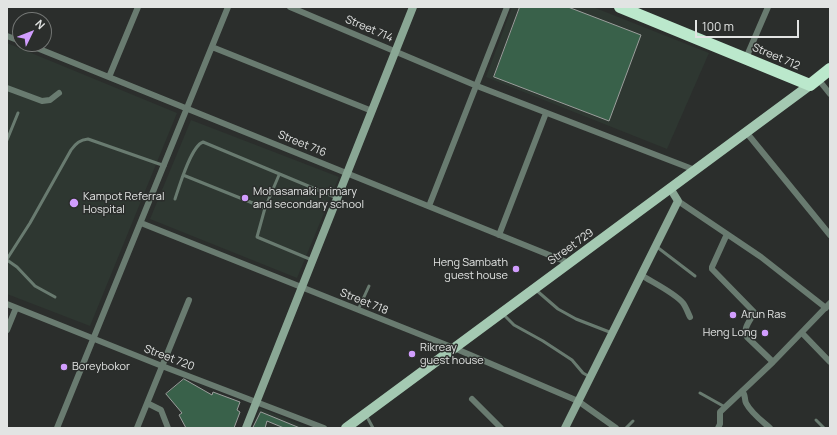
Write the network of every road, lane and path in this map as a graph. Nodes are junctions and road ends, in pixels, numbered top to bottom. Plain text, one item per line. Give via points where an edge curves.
1 (138, 7) edge
2 (228, 7) edge
3 (290, 7) edge
4 (413, 7) edge
5 (507, 7) edge
6 (620, 7) edge
7 (768, 7) edge
8 (212, 48) junction
9 (395, 51) junction
10 (47, 52) edge
11 (746, 58) junction
12 (830, 70) edge
13 (109, 77) junction
14 (814, 82) junction
15 (477, 86) junction
16 (7, 88) edge
17 (60, 93) dead end
18 (830, 94) edge
19 (188, 109) junction
20 (372, 111) junction
21 (18, 113) dead end
22 (546, 113) junction
23 (746, 132) junction
24 (7, 140) edge
25 (165, 166) junction
26 (695, 170) junction
27 (348, 173) junction
28 (184, 174) junction
29 (279, 175) junction
30 (670, 188) junction
31 (337, 198) junction
32 (175, 200) dead end
33 (678, 201) junction
34 (429, 206) junction
35 (265, 208) junction
36 (141, 223) junction
37 (499, 234) junction
38 (726, 234) junction
39 (830, 235) edge
40 (656, 246) junction
41 (7, 259) edge
42 (312, 260) junction
43 (569, 263) junction
44 (641, 275) junction
45 (695, 276) dead end
46 (370, 286) dead end
47 (301, 287) junction
48 (535, 288) junction
49 (55, 297) dead end
50 (189, 300) dead end
51 (7, 304) edge
52 (828, 306) edge
53 (16, 308) junction
54 (358, 310) junction
55 (502, 313) junction
56 (690, 317) dead end
57 (7, 330) edge
58 (612, 333) junction
59 (802, 333) junction
60 (93, 338) junction
61 (454, 348) junction
62 (773, 362) junction
63 (830, 362) edge
64 (162, 366) junction
65 (590, 377) junction
66 (742, 391) junction
67 (700, 393) dead end
68 (472, 399) dead end
69 (578, 401) junction
70 (256, 402) junction
71 (147, 403) junction
72 (725, 407) junction
73 (366, 414) junction
74 (816, 420) dead end
75 (633, 421) dead end
76 (57, 428) edge
77 (137, 428) edge
78 (168, 428) edge
79 (246, 428) edge
80 (324, 428) edge
81 (346, 428) edge
82 (373, 428) edge
83 (502, 428) edge
84 (565, 428) edge
85 (616, 428) edge
86 (626, 428) edge
87 (718, 428) edge
88 (770, 428) edge
89 (824, 428) edge

1 - 13 street
2 - 8 street
3 - 9 street, Street 714
4 - 9 street
5 - 15 street
6 - 11 highway, Street 712
7 - 11 street
8 - 19 street
8 - 20 street
9 - 15 street, Street 714
9 - 20 street
10 - 13 street, Street 716
11 - 14 highway, Street 712
12 - 14 highway
13 - 19 street, Street 716
14 - 18 street
14 - 23 main road, Street 729
15 - 22 street, Street 714
15 - 34 street
16 - 17 street via 42,101 50,100
19 - 25 street
19 - 27 street, Street 716
20 - 27 street
21 - 24 lane
22 - 26 street, Street 714
22 - 37 street
23 - 26 main road, Street 729
23 - 39 street
25 - 36 street
25 - 41 lane via 88,140 80,140 71,150
26 - 30 main road, Street 729
27 - 31 street
27 - 34 street, Street 716
28 - 29 lane via 196,146 203,142
28 - 32 lane
28 - 35 lane
29 - 31 lane
29 - 35 lane
30 - 33 street
30 - 43 main road, Street 729
31 - 42 street
33 - 38 street
33 - 40 street
34 - 37 street, Street 716
35 - 42 lane via 257,237
36 - 47 street, Street 718
36 - 60 street
37 - 43 street, Street 716
38 - 52 street
38 - 62 street via 712,269 754,312 744,333
40 - 44 street
40 - 45 lane
41 - 49 lane via 35,286
42 - 47 street
43 - 48 main road, Street 729
44 - 56 street via 684,304
44 - 58 street
46 - 54 lane
47 - 54 street, Street 718
47 - 70 street
48 - 55 main road, Street 729
48 - 58 lane via 558,309
50 - 64 street
51 - 53 street, Street 720
52 - 59 street
53 - 57 street
53 - 60 street, Street 720
54 - 61 street, Street 718
55 - 61 main road, Street 729
55 - 65 lane via 514,325 572,360
58 - 65 street
59 - 62 street
59 - 63 street
60 - 64 street, Street 720
60 - 76 street
61 - 69 street, Street 718
61 - 73 main road, Street 729
62 - 66 street
64 - 70 street, Street 720
64 - 71 street
65 - 69 street
66 - 72 street
66 - 88 street via 752,412
67 - 72 lane
68 - 83 street
69 - 84 street
69 - 85 street, Street 718
70 - 79 street
70 - 80 street, Street 720
71 - 77 street
71 - 78 street via 161,410
72 - 87 street via 719,414
73 - 81 main road, Street 729
73 - 82 lane
74 - 89 lane
75 - 86 lane

